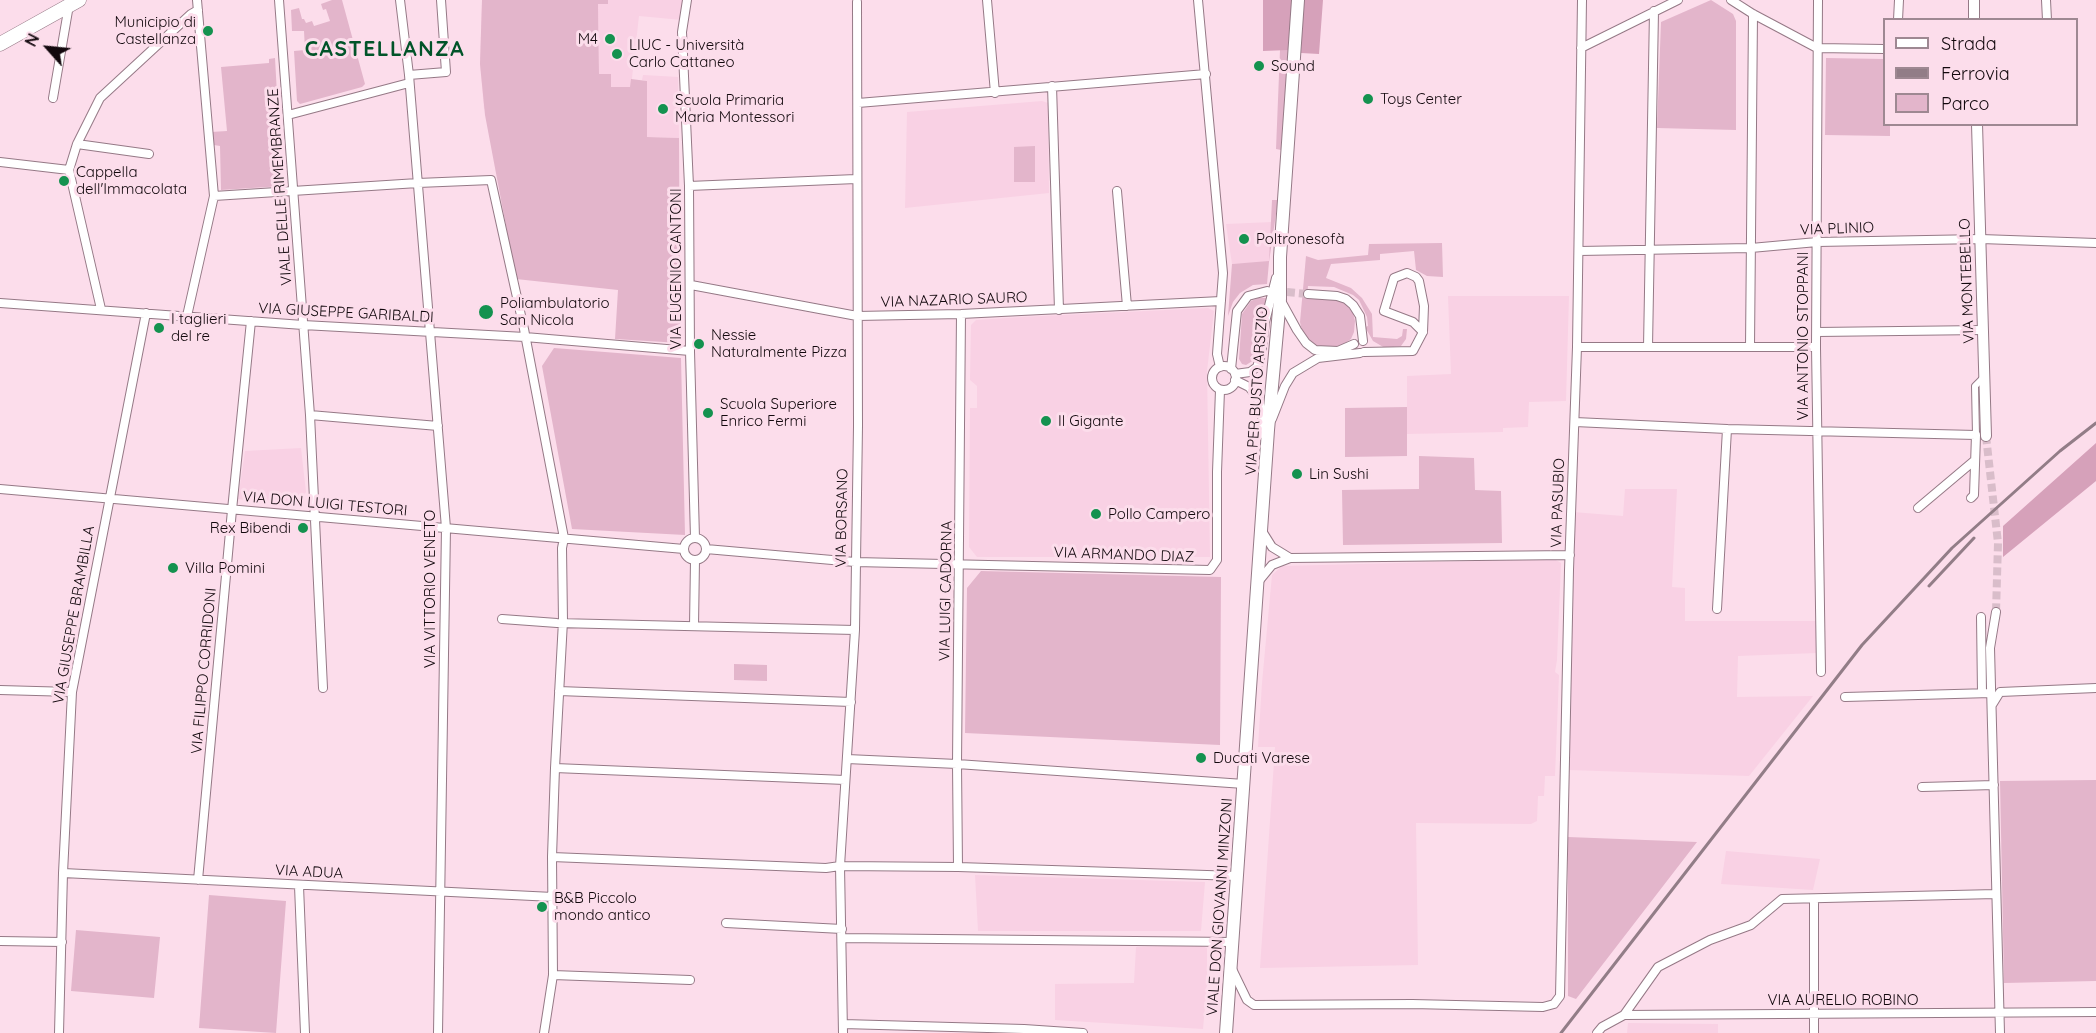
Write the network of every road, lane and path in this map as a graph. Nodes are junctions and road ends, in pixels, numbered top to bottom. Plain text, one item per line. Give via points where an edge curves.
1 (197, 0) edge
2 (279, 0) edge
3 (400, 0) edge
4 (441, 0) edge
5 (687, 0) edge
6 (987, 0) edge
7 (1198, 0) edge
8 (1298, 0) edge
9 (1582, 0) edge
10 (1677, 0) edge
11 (1731, 0) edge
12 (1818, 0) edge
13 (1899, 0) edge
14 (1974, 0) edge
15 (2046, 0) edge
16 (857, 2) dead end
17 (74, 3) edge
18 (198, 10) junction
19 (1654, 11) junction
20 (1753, 14) junction
21 (1898, 18) edge
22 (1974, 18) edge
23 (2047, 18) edge
24 (0, 44) edge
25 (1581, 48) junction
26 (1817, 48) junction
27 (1883, 49) edge
28 (1206, 74) junction
29 (409, 79) junction
30 (1052, 86) junction
31 (995, 93) junction
32 (52, 98) dead end
33 (858, 103) junction
34 (288, 115) junction
35 (1977, 126) edge
36 (77, 144) junction
37 (149, 154) dead end
38 (0, 162) edge
39 (69, 171) junction
40 (856, 178) junction
41 (418, 183) junction
42 (690, 186) junction
43 (295, 190) junction
44 (1117, 191) dead end
45 (214, 196) junction
46 (1981, 239) junction
47 (1816, 242) junction
48 (2096, 243) edge
49 (1751, 248) junction
50 (1650, 249) junction
51 (1579, 251) junction
52 (1280, 257) junction
53 (691, 285) junction
54 (1267, 291) tunnel mouth
55 (1308, 294) tunnel mouth
56 (1280, 298) junction
57 (1221, 301) junction
58 (0, 303) edge
59 (1127, 306) junction
60 (101, 309) junction
61 (1059, 310) junction
62 (146, 313) junction
63 (961, 315) junction
64 (187, 316) junction
65 (857, 316) junction
66 (251, 321) junction
67 (303, 325) junction
68 (1983, 330) junction
69 (429, 331) junction
70 (1423, 332) junction
71 (1817, 332) junction
72 (525, 337) junction
73 (1361, 346) junction
74 (1577, 347) junction
75 (1648, 347) junction
76 (1750, 347) junction
77 (1816, 347) junction
78 (690, 351) junction
79 (1220, 367) junction
80 (1234, 374) junction
81 (1982, 379) dead end
82 (1221, 390) junction
83 (310, 415) junction
84 (1575, 422) junction
85 (438, 426) junction
86 (1727, 429) junction
87 (1268, 430) junction
88 (1817, 432) junction
89 (1981, 436) junction
90 (1975, 460) junction
91 (1266, 471) junction
92 (0, 489) edge
93 (109, 498) junction
94 (1971, 498) dead end
95 (1918, 508) dead end
96 (232, 510) junction
97 (314, 516) junction
98 (446, 528) junction
99 (1262, 531) junction
100 (564, 538) junction
101 (695, 538) junction
102 (684, 549) junction
103 (706, 549) junction
104 (1570, 555) junction
105 (1290, 558) junction
106 (694, 560) junction
107 (855, 562) junction
108 (960, 564) junction
109 (1258, 582) junction
110 (1717, 609) dead end
111 (1996, 612) tunnel mouth
112 (1980, 618) dead end
113 (502, 619) dead end
114 (563, 621) junction
115 (694, 626) junction
116 (855, 630) junction
117 (1821, 672) dead end
118 (323, 688) dead end
119 (2096, 688) edge
120 (0, 690) edge
121 (559, 691) junction
122 (72, 692) junction
123 (1987, 693) junction
124 (1845, 697) dead end
125 (850, 702) junction
126 (1992, 706) junction
127 (847, 759) junction
128 (957, 764) junction
129 (555, 768) junction
130 (845, 780) junction
131 (1244, 784) junction
132 (1994, 785) junction
133 (1922, 787) dead end
134 (552, 857) junction
135 (840, 866) junction
136 (958, 867) junction
137 (63, 873) junction
138 (1238, 876) junction
139 (198, 880) junction
140 (299, 886) junction
141 (440, 892) junction
142 (1996, 894) junction
143 (553, 897) junction
144 (1814, 898) junction
145 (726, 923) dead end
146 (842, 934) junction
147 (0, 941) edge
148 (62, 942) junction
149 (1232, 942) junction
150 (1230, 963) junction
151 (553, 975) junction
152 (690, 980) dead end
153 (1999, 1012) junction
154 (2096, 1012) edge
155 (1814, 1014) junction
156 (1624, 1015) junction
157 (843, 1028) edge
158 (1024, 1031) edge
159 (59, 1033) edge
160 (305, 1033) edge
161 (438, 1033) edge
162 (544, 1033) edge
163 (1083, 1033) edge
164 (1226, 1033) edge
165 (1597, 1033) edge
166 (1814, 1033) edge
167 (2000, 1033) edge

1 - 18 street
2 - 34 street, VIALE DELLE RIMEMBRANZE
3 - 29 street, VIA VITTORIO VENETO
4 - 29 street via 446,72
5 - 42 street, VIA EUGENIO CANTONI via 682,32
6 - 31 street
7 - 28 street
8 - 52 main road, VIA PER BUSTO ARSIZIO
9 - 25 street, VIA PASUBIO
10 - 19 street
11 - 20 street
12 - 26 street, VIA ANTONIO STOPPANI
13 - 21 street
14 - 22 street
15 - 23 street
16 - 33 street, VIA BORSANO
17 - 24 main road
17 - 32 street
18 - 36 street via 100,98
18 - 45 street
19 - 25 street
19 - 50 street
20 - 26 street
20 - 49 street
25 - 51 street, VIA PASUBIO
26 - 27 street
26 - 47 street, VIA ANTONIO STOPPANI
28 - 30 street
28 - 57 street via 1223,273
29 - 34 street
29 - 41 street, VIA VITTORIO VENETO
30 - 31 street
30 - 61 street
31 - 33 street
33 - 40 street, VIA BORSANO
34 - 43 street, VIALE DELLE RIMEMBRANZE
35 - 46 street, VIA MONTEBELLO
36 - 37 street
36 - 39 street
38 - 39 street
39 - 60 street
40 - 42 street
40 - 65 street, VIA BORSANO
41 - 43 street
41 - 69 street, VIA VITTORIO VENETO
41 - 72 street via 491,180
42 - 53 street, VIA EUGENIO CANTONI
43 - 45 street
43 - 67 street, VIALE DELLE RIMEMBRANZE
44 - 59 street
45 - 64 street
46 - 47 street, VIA PLINIO
46 - 48 street, VIA PLINIO
46 - 68 street, VIA MONTEBELLO
47 - 49 street, VIA PLINIO
47 - 71 street, VIA ANTONIO STOPPANI
49 - 50 street, VIA PLINIO
49 - 76 street
50 - 51 street, VIA PLINIO
50 - 75 street
51 - 74 street, VIA PASUBIO
52 - 56 main road, VIA PER BUSTO ARSIZIO
52 - 80 street via 1257,367
53 - 65 street, VIA NAZARIO SAURO
53 - 78 street, VIA EUGENIO CANTONI
54 - 80 street via 1248,296 1237,311
55 - 73 street via 1337,296 1353,305 1360,316
56 - 73 street via 1297,330 1315,350
56 - 87 main road, VIA PER BUSTO ARSIZIO
57 - 59 street, VIA NAZARIO SAURO
57 - 79 street via 1217,354
58 - 60 street, VIA GIUSEPPE GARIBALDI
59 - 61 street, VIA NAZARIO SAURO
60 - 62 street, VIA GIUSEPPE GARIBALDI
61 - 63 street, VIA NAZARIO SAURO
62 - 64 street, VIA GIUSEPPE GARIBALDI
62 - 93 street, VIA GIUSEPPE BRAMBILLA
63 - 65 street, VIA NAZARIO SAURO
63 - 108 street, VIA LUIGI CADORNA
64 - 66 street, VIA GIUSEPPE GARIBALDI
65 - 107 street, VIA BORSANO
66 - 67 street, VIA GIUSEPPE GARIBALDI
66 - 96 street, VIA FILIPPO CORRIDONI
67 - 69 street, VIA GIUSEPPE GARIBALDI
67 - 83 street, VIALE DELLE RIMEMBRANZE
68 - 71 street
68 - 89 street, VIA MONTEBELLO
69 - 72 street, VIA GIUSEPPE GARIBALDI
69 - 85 street, VIA VITTORIO VENETO
70 - 70 street via 1424,306 1419,281 1407,273 1394,278 1384,311 1413,322
70 - 73 street via 1413,351 1389,353
71 - 77 street, VIA ANTONIO STOPPANI
72 - 78 street, VIA GIUSEPPE GARIBALDI
72 - 100 street
73 - 87 street via 1318,358 1293,373
74 - 75 street
74 - 84 street, VIA PASUBIO
75 - 76 street
76 - 77 street
77 - 88 street, VIA ANTONIO STOPPANI
78 - 101 street, VIA EUGENIO CANTONI
79 - 80 street
79 - 82 street via 1212,377
80 - 82 street via 1232,387
80 - 91 street via 1249,387 1262,410
81 - 89 street via 1975,386
82 - 108 street, VIA ARMANDO DIAZ via 1217,560 1210,570
83 - 85 street
83 - 97 street, VIALE DELLE RIMEMBRANZE
84 - 86 street
84 - 104 street, VIA PASUBIO
85 - 98 street, VIA VITTORIO VENETO
86 - 88 street
86 - 110 street
87 - 91 main road, VIA PER BUSTO ARSIZIO
88 - 89 street
88 - 117 street, VIA ANTONIO STOPPANI
89 - 90 street
90 - 94 street
90 - 95 street
91 - 99 main road, VIA PER BUSTO ARSIZIO
92 - 93 street, VIA DON LUIGI TESTORI
93 - 96 street, VIA DON LUIGI TESTORI
93 - 122 street, VIA GIUSEPPE BRAMBILLA
96 - 97 street, VIA DON LUIGI TESTORI
96 - 139 street, VIA FILIPPO CORRIDONI
97 - 98 street, VIA DON LUIGI TESTORI
97 - 118 street, VIALE DELLE RIMEMBRANZE
98 - 100 street, VIA DON LUIGI TESTORI
98 - 141 street, VIA VITTORIO VENETO
99 - 105 street via 1272,548
99 - 109 main road, VIA PER BUSTO ARSIZIO
100 - 102 street, VIA DON LUIGI TESTORI
100 - 114 street
101 - 102 street
101 - 103 street
102 - 106 street via 687,557
103 - 106 street via 702,557
103 - 107 street
104 - 105 street
104 - 150 street, VIA PASUBIO via 1561,986 1554,1004 1254,1005 1247,1000
105 - 109 street via 1272,565
106 - 115 street
107 - 108 street, VIA ARMANDO DIAZ
107 - 116 street, VIA BORSANO
108 - 128 street, VIA LUIGI CADORNA
109 - 131 main road, VIA PER BUSTO ARSIZIO
111 - 123 street
112 - 123 street
113 - 114 street
114 - 115 street
114 - 121 street
115 - 116 street
116 - 125 street, VIA BORSANO
119 - 126 street via 2000,692
120 - 122 street
121 - 125 street
121 - 129 street
122 - 137 street, VIA GIUSEPPE BRAMBILLA
123 - 124 street
123 - 126 street
125 - 127 street, VIA BORSANO
126 - 132 street
127 - 128 street
127 - 130 street, VIA BORSANO
128 - 131 street
128 - 136 street, VIA LUIGI CADORNA
129 - 130 street
129 - 134 street
130 - 135 street, VIA BORSANO
131 - 138 main road, VIALE DON GIOVANNI MINZONI
132 - 133 street
132 - 142 street
134 - 135 street
134 - 143 street
135 - 136 street
135 - 146 street, VIA BORSANO
136 - 138 street
137 - 139 street, VIA ADUA
137 - 148 street, VIA GIUSEPPE BRAMBILLA
138 - 149 main road, VIALE DON GIOVANNI MINZONI
139 - 140 street, VIA ADUA
140 - 141 street, VIA ADUA
140 - 160 street
141 - 143 street, VIA ADUA
141 - 161 street, VIA VITTORIO VENETO
142 - 144 street
142 - 153 street
143 - 151 street
144 - 155 street
144 - 156 street via 1782,899 1751,925 1710,940 1658,967
145 - 146 street
146 - 149 street
146 - 157 street, VIA BORSANO
147 - 148 street
148 - 159 street, VIA GIUSEPPE BRAMBILLA
149 - 150 main road, VIALE DON GIOVANNI MINZONI
150 - 164 main road, VIALE DON GIOVANNI MINZONI
151 - 152 street
151 - 162 street
153 - 154 street, VIA AURELIO ROBINO
153 - 155 street, VIA AURELIO ROBINO
153 - 167 street
155 - 156 street, VIA AURELIO ROBINO
155 - 166 street
156 - 165 street
157 - 158 street
158 - 163 street

